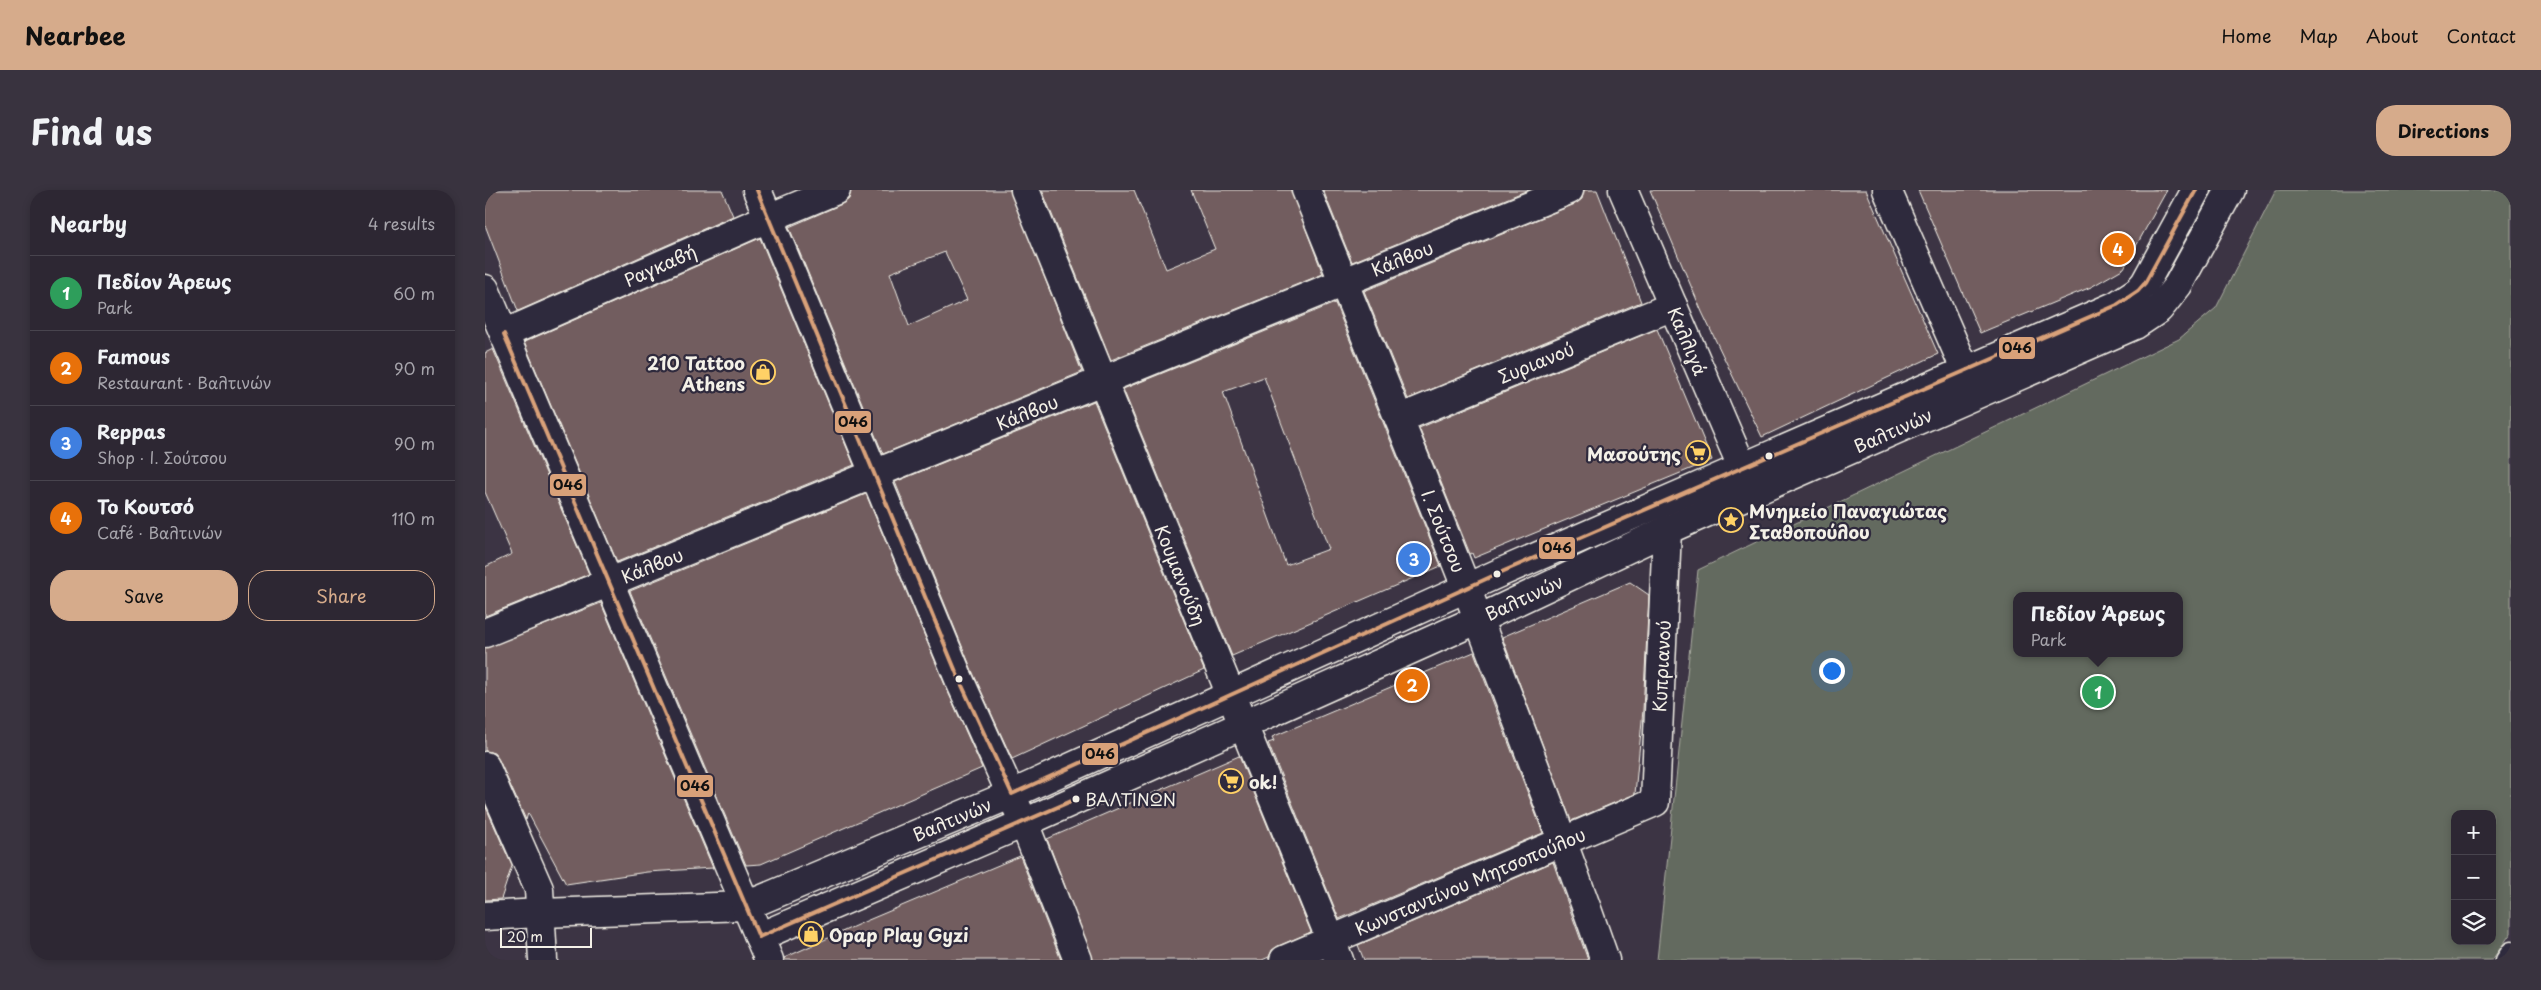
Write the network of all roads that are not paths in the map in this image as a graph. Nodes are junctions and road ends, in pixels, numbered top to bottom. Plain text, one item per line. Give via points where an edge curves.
1 (757, 190) edge
2 (836, 190) edge
3 (1025, 190) edge
4 (1306, 190) edge
5 (1569, 190) edge
6 (1623, 190) edge
7 (1887, 190) edge
8 (2195, 190) edge
9 (2231, 190) edge
10 (768, 218) junction
11 (1343, 282) junction
12 (485, 289) edge
13 (1673, 306) junction
14 (494, 338) edge
15 (1102, 381) junction
16 (1970, 381) junction
17 (1399, 418) junction
18 (1742, 467) junction
19 (875, 474) junction
20 (1753, 492) junction
21 (1667, 530) junction
22 (609, 582) junction
23 (1468, 589) junction
24 (1479, 618) junction
25 (485, 633) edge
26 (1230, 696) junction
27 (1242, 725) junction
28 (485, 766) edge
29 (1011, 794) junction
30 (1655, 802) joint
31 (1024, 823) junction
32 (1563, 841) junction
33 (747, 906) junction
34 (541, 913) junction
35 (485, 916) edge
36 (764, 948) edge
37 (1335, 950) edge
38 (2511, 951) edge
39 (543, 960) edge
40 (1078, 960) edge
41 (1284, 960) edge
42 (1605, 960) edge
43 (2505, 960) edge

1 - 10 street
2 - 10 street, Ραγκαβή
3 - 15 street, Κουμανούδη
4 - 11 street, Ι. Σούτσου
5 - 11 street, Κάλβου
6 - 13 street, Καλλιγά
7 - 16 street
8 - 16 street, Βαλτινών via 2155,267 2138,291
9 - 16 street, Βαλτινών via 2178,285 2159,309 2135,325
10 - 14 street, Ραγκαβή
10 - 19 street
11 - 15 street, Κάλβου
11 - 17 street, Ι. Σούτσου
12 - 14 street
13 - 17 street, Συριανού
13 - 18 street, Καλλιγά
14 - 22 street
15 - 19 street, Κάλβου
15 - 26 street, Κουμανούδη
16 - 18 street, Βαλτινών
16 - 20 street, Βαλτινών
17 - 23 street, Ι. Σούτσου
18 - 20 street, Καλλιγά
18 - 23 street, Βαλτινών
19 - 22 street, Κάλβου
19 - 29 street via 959,680
20 - 21 street, Βαλτινών
21 - 24 street, Βαλτινών
21 - 30 street, Κυπριανού
22 - 25 street, Κάλβου
22 - 33 street
23 - 24 street, Ι. Σούτσου
23 - 26 street, Βαλτινών
24 - 27 street, Βαλτινών
24 - 32 street, Ι. Σούτσου
26 - 27 street, Κουμανούδη
26 - 29 street, Βαλτινών
27 - 31 street, Βαλτινών
27 - 37 street, Κουμανούδη
28 - 34 street via 539,889
29 - 31 street
29 - 33 street, Βαλτινών
30 - 32 street, Κωνσταντίνου Μητσοπούλου
31 - 36 street, Βαλτινών
31 - 40 street
32 - 37 street, Κωνσταντίνου Μητσοπούλου
32 - 42 street, Ι. Σούτσου
33 - 34 street, Βαλτινών
33 - 36 street
34 - 35 street, Βαλτινών
34 - 39 street
37 - 41 street, Κωνσταντίνου Μητσοπούλου
38 - 43 lane

